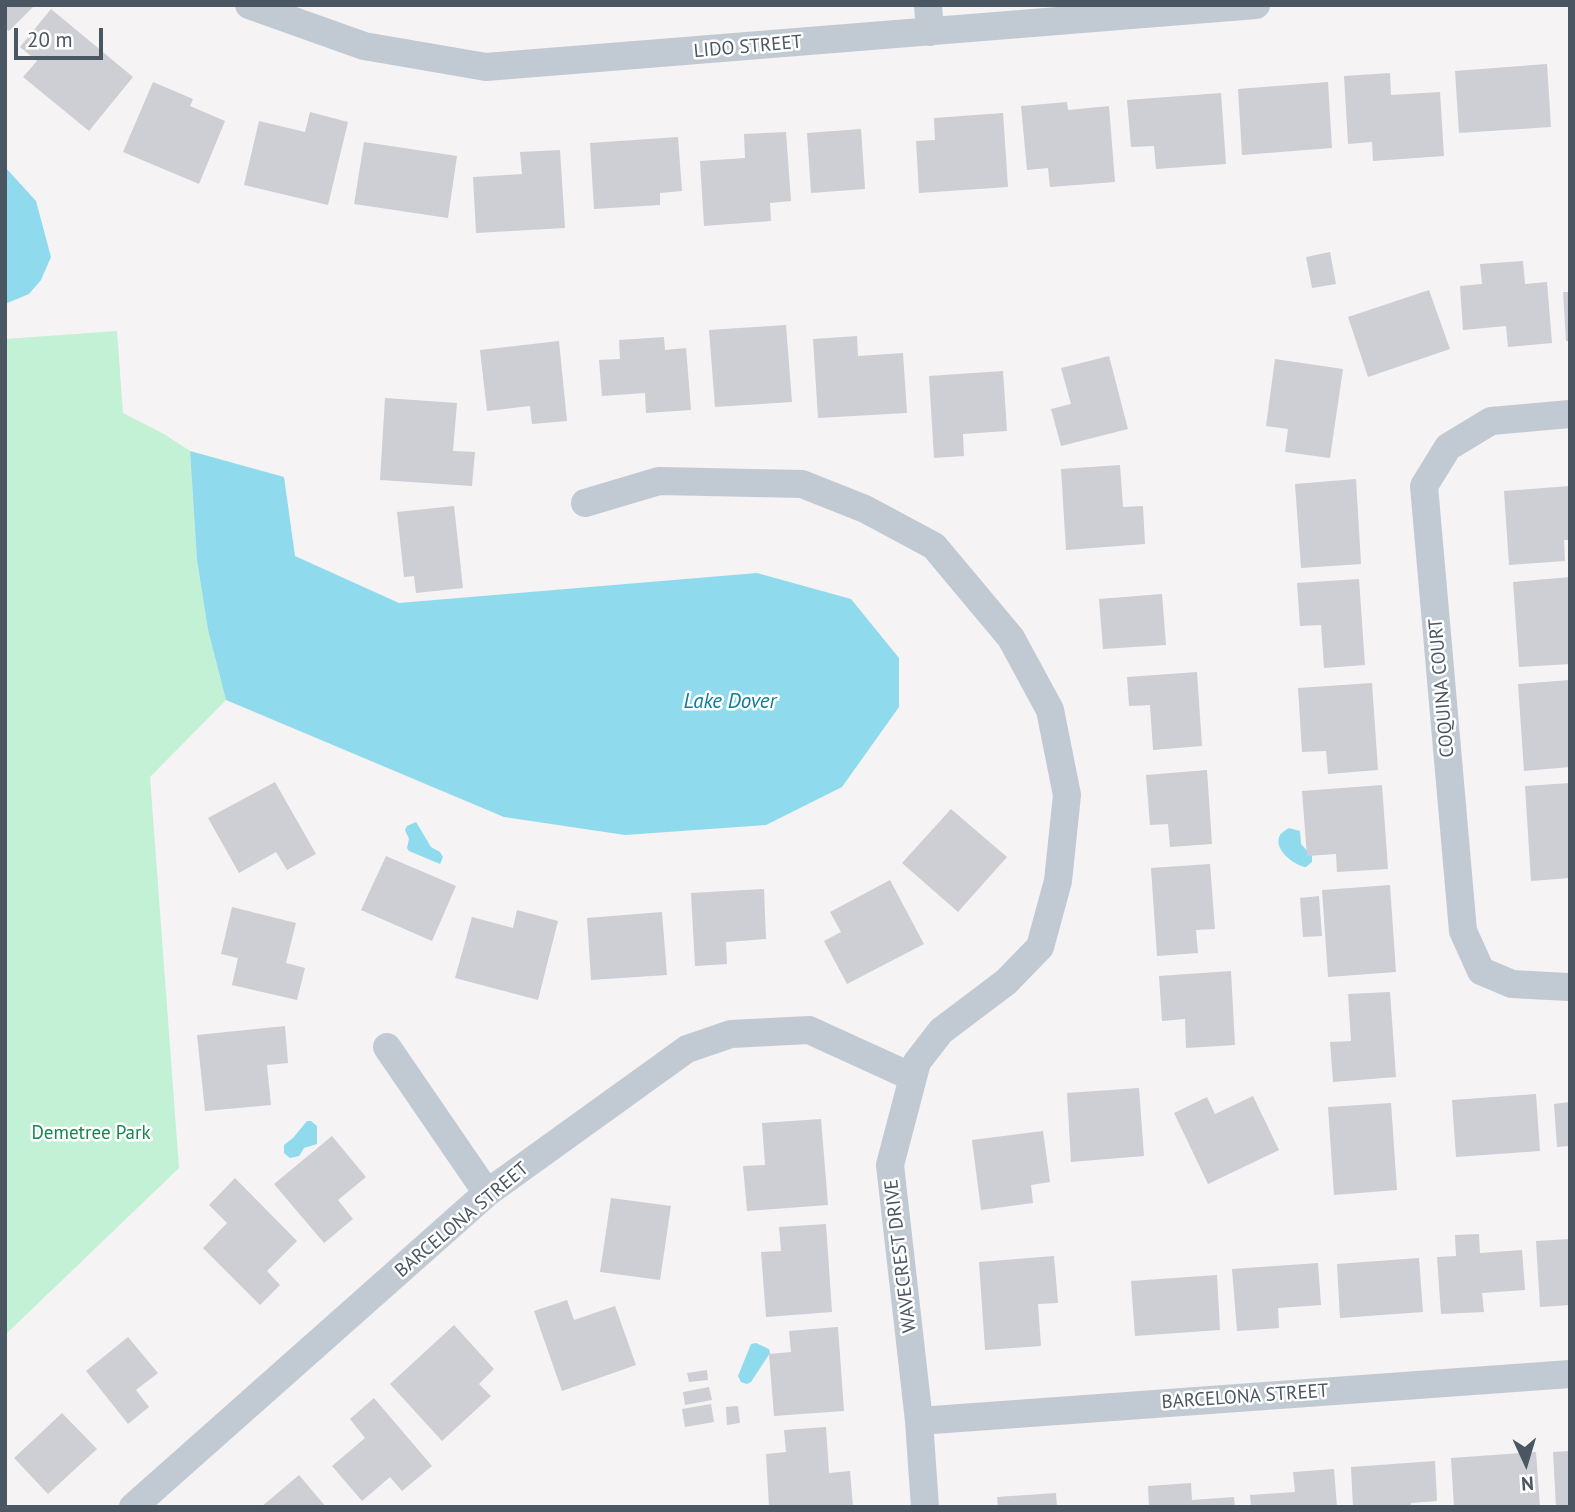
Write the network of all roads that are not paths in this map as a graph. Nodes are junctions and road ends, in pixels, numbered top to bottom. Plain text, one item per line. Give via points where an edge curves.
1 (249, 5) edge
2 (1256, 5) edge
3 (929, 19) edge
4 (1570, 414) edge
5 (585, 503) dead end
6 (1568, 987) edge
7 (387, 1047) dead end
8 (912, 1077) junction
9 (487, 1194) junction
10 (1570, 1374) edge
11 (919, 1421) junction
12 (133, 1507) edge
13 (925, 1507) edge

1 - 3 street, LIDO STREET via 364,46 486,67
2 - 3 street, LIDO STREET
4 - 6 street, COQUINA COURT via 1491,421 1448,447 1424,486 1463,931 1481,971 1512,984
5 - 8 street, WAVECREST DRIVE via 659,481 802,484 865,509 934,546 1011,638 1050,710 1067,794 1058,881 1040,947 1006,982 941,1031 917,1062
7 - 9 street
8 - 9 street, BARCELONA STREET via 809,1030 731,1034 687,1049
8 - 11 street, WAVECREST DRIVE via 890,1165
9 - 12 street, BARCELONA STREET
10 - 11 street, BARCELONA STREET
11 - 13 street, WAVECREST DRIVE

